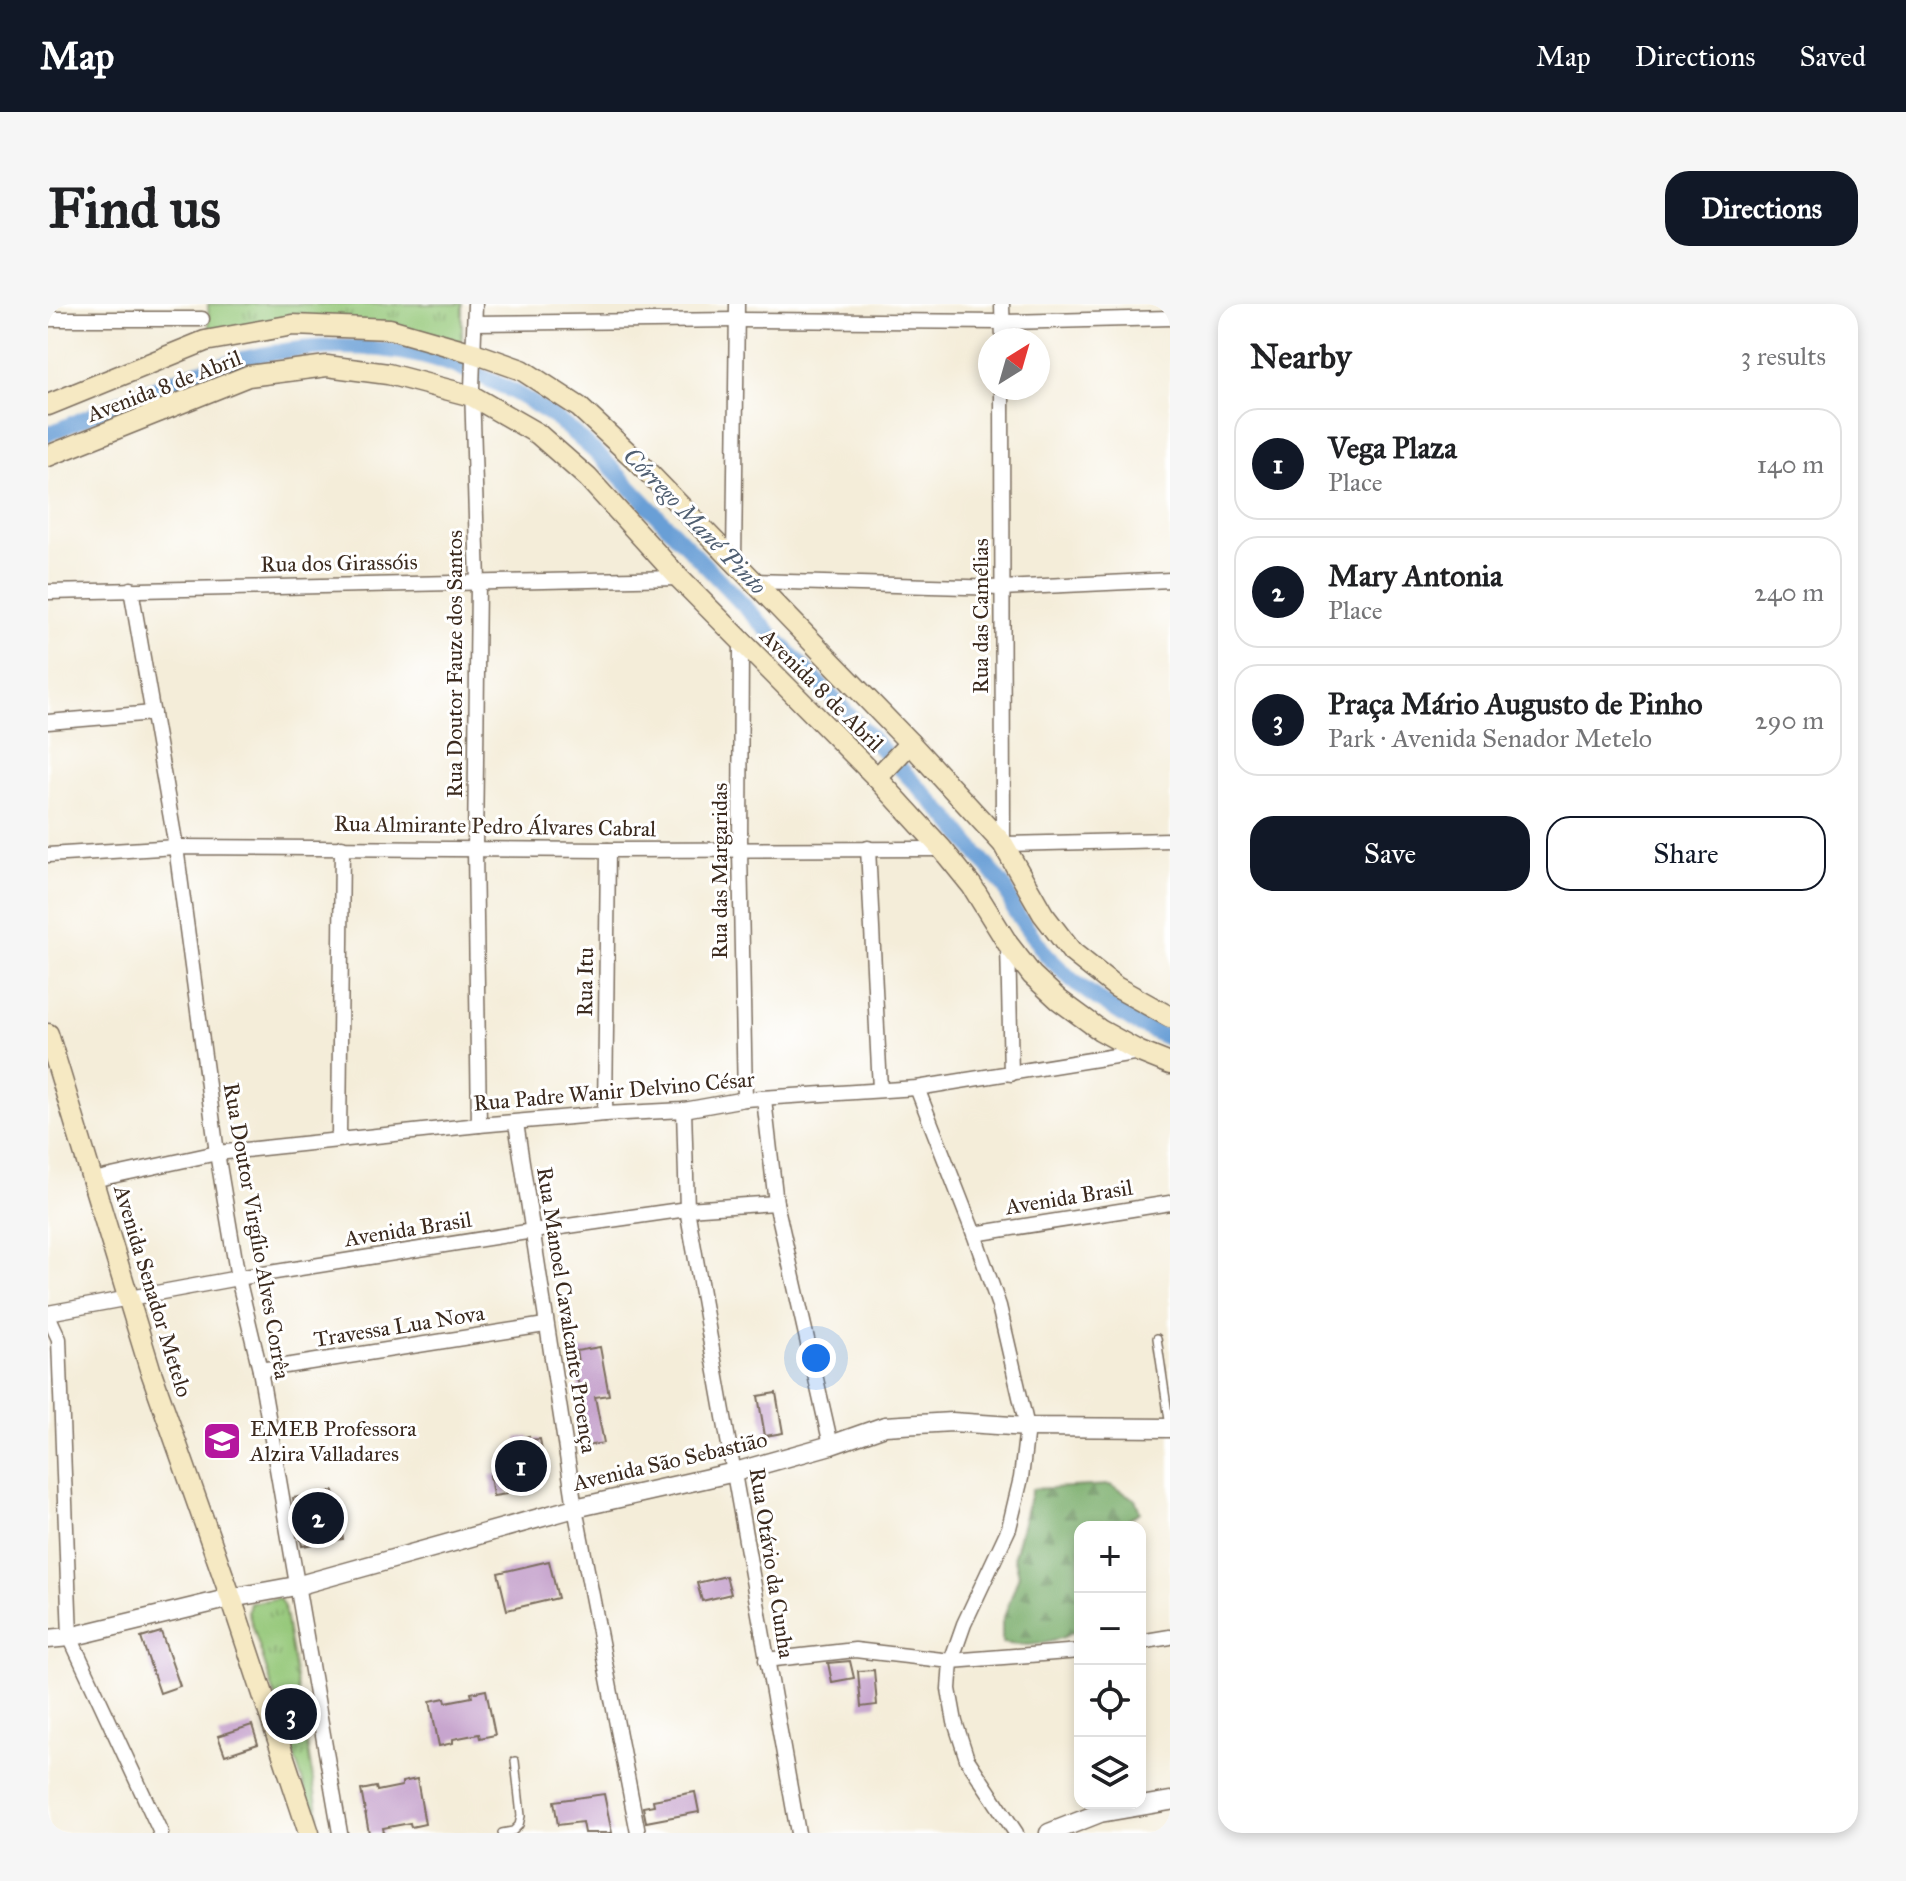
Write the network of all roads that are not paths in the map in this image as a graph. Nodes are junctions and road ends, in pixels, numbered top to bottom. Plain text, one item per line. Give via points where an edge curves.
1 (475, 304) edge
2 (737, 304) edge
3 (1002, 304) edge
4 (202, 311) edge
5 (1170, 318) edge
6 (48, 319) edge
7 (738, 320) junction
8 (1003, 322) junction
9 (475, 323) junction
10 (1003, 328) edge
11 (205, 341) junction
12 (474, 357) junction
13 (472, 392) junction
14 (1002, 400) edge
15 (48, 405) edge
16 (48, 456) edge
17 (734, 561) junction
18 (679, 578) junction
19 (1170, 580) edge
20 (753, 581) junction
21 (478, 582) junction
22 (1002, 588) junction
23 (131, 589) junction
24 (48, 592) edge
25 (741, 643) junction
26 (153, 713) junction
27 (48, 722) edge
28 (906, 747) junction
29 (882, 772) junction
30 (1170, 840) edge
31 (1003, 844) junction
32 (176, 847) junction
33 (342, 847) junction
34 (868, 848) junction
35 (475, 849) junction
36 (942, 849) junction
37 (608, 850) junction
38 (740, 850) junction
39 (48, 855) edge
40 (1008, 944) junction
41 (1170, 1017) edge
42 (48, 1034) edge
43 (1140, 1052) junction
44 (1170, 1064) edge
45 (1011, 1074) junction
46 (917, 1088) junction
47 (880, 1089) junction
48 (745, 1099) junction
49 (764, 1099) junction
50 (684, 1110) junction
51 (605, 1114) junction
52 (516, 1123) junction
53 (479, 1125) junction
54 (339, 1138) junction
55 (217, 1153) junction
56 (93, 1180) junction
57 (776, 1203) junction
58 (1170, 1203) edge
59 (687, 1209) junction
60 (533, 1231) junction
61 (974, 1234) junction
62 (238, 1278) junction
63 (129, 1298) junction
64 (48, 1314) edge
65 (545, 1325) junction
66 (1157, 1338) dead end
67 (260, 1370) junction
68 (1027, 1427) junction
69 (1170, 1428) edge
70 (831, 1445) junction
71 (735, 1472) junction
72 (575, 1508) junction
73 (296, 1586) junction
74 (231, 1598) junction
75 (70, 1637) junction
76 (1170, 1637) edge
77 (48, 1639) edge
78 (1146, 1641) edge
79 (1074, 1651) edge
80 (766, 1660) junction
81 (951, 1661) junction
82 (515, 1761) dead end
83 (1170, 1801) edge
84 (161, 1833) edge
85 (309, 1833) edge
86 (340, 1833) edge
87 (502, 1833) edge
88 (638, 1833) edge
89 (798, 1833) edge
90 (1016, 1833) edge
91 (1049, 1833) edge

1 - 9 street, Rua Doutor Fauze dos Santos
2 - 7 street
3 - 8 street
4 - 6 street
4 - 11 street
5 - 8 street
7 - 8 street
7 - 9 street
7 - 17 street
8 - 10 street
9 - 12 street, Rua Doutor Fauze dos Santos
11 - 12 main road, Avenida 8 de Abril via 293,325 346,325 390,329
11 - 15 main road, Avenida 8 de Abril
12 - 13 street, Rua Doutor Fauze dos Santos
12 - 17 main road, Avenida 8 de Abril via 522,370 579,407
13 - 16 main road, Avenida 8 de Abril via 327,366 248,376
13 - 18 main road, Avenida 8 de Abril via 538,434 588,478
13 - 21 street, Rua Doutor Fauze dos Santos
14 - 22 street, Rua das Camélias
17 - 20 main road, Avenida 8 de Abril
18 - 21 street, Rua dos Girassóis
18 - 25 main road, Avenida 8 de Abril
19 - 22 street
20 - 22 street
20 - 28 main road, Avenida 8 de Abril
21 - 23 street, Rua dos Girassóis
21 - 35 street, Rua Doutor Fauze dos Santos
22 - 31 street, Rua das Camélias
23 - 24 street, Rua dos Girassóis
23 - 26 street, Rua Doutor Virgílio Alves Corrêa
25 - 29 main road, Avenida 8 de Abril
25 - 38 street, Rua das Margaridas
26 - 27 street
26 - 32 street, Rua Doutor Virgílio Alves Corrêa
28 - 29 main road
28 - 31 main road, Avenida 8 de Abril
29 - 36 main road, Avenida 8 de Abril
30 - 31 street
31 - 41 main road, Avenida 8 de Abril via 1072,952 1116,987
32 - 33 street, Rua Almirante Pedro Álvares Cabral
32 - 39 street, Rua Almirante Pedro Álvares Cabral
32 - 55 street, Rua Doutor Virgílio Alves Corrêa
33 - 35 street, Rua Almirante Pedro Álvares Cabral
33 - 54 street
34 - 36 street, Rua Almirante Pedro Álvares Cabral
34 - 38 street, Rua Almirante Pedro Álvares Cabral
34 - 47 street
35 - 37 street, Rua Almirante Pedro Álvares Cabral
35 - 53 street, Rua Doutor Fauze dos Santos
36 - 40 main road, Avenida 8 de Abril
37 - 38 street, Rua Almirante Pedro Álvares Cabral
37 - 51 street, Rua Itu
38 - 48 street, Rua das Margaridas
40 - 43 main road, Avenida 8 de Abril via 1059,1000
40 - 45 street
42 - 56 main road, Avenida Senador Metelo
43 - 44 main road, Avenida 8 de Abril
43 - 45 street, Rua Padre Wanir Delvino César
45 - 46 street, Rua Padre Wanir Delvino César
46 - 47 street, Rua Padre Wanir Delvino César
46 - 61 street
47 - 49 street, Rua Padre Wanir Delvino César
48 - 49 street, Rua Padre Wanir Delvino César
48 - 50 street, Rua Padre Wanir Delvino César
49 - 57 street
50 - 51 street, Rua Padre Wanir Delvino César
50 - 59 street, Rua Otávio da Cunha
51 - 52 street, Rua Padre Wanir Delvino César
52 - 53 street, Rua Padre Wanir Delvino César
52 - 60 street, Rua Manoel Cavalcante Proença
53 - 54 street, Rua Padre Wanir Delvino César
54 - 55 street, Rua Padre Wanir Delvino César
55 - 56 street, Rua Padre Wanir Delvino César
55 - 62 street, Rua Doutor Virgílio Alves Corrêa
56 - 63 main road, Avenida Senador Metelo
57 - 59 street, Avenida Brasil
57 - 70 street
58 - 61 street, Avenida Brasil
59 - 60 street, Avenida Brasil
59 - 71 street, Rua Otávio da Cunha
60 - 62 street, Avenida Brasil
60 - 65 street, Rua Manoel Cavalcante Proença
61 - 68 street via 999,1306
62 - 63 street, Avenida Brasil
62 - 67 street, Rua Doutor Virgílio Alves Corrêa
63 - 64 street, Avenida Brasil
63 - 74 main road, Avenida Senador Metelo
64 - 75 street via 59,1339
65 - 67 street, Travessa Lua Nova
65 - 72 street, Rua Manoel Cavalcante Proença
66 - 69 lane
67 - 73 street, Rua Doutor Virgílio Alves Corrêa
68 - 69 street, Avenida São Sebastião
68 - 70 street, Avenida São Sebastião via 952,1422 885,1426
68 - 81 street via 1009,1528
70 - 71 street, Avenida São Sebastião
71 - 72 street, Avenida São Sebastião
71 - 80 street, Rua Otávio da Cunha
72 - 73 street, Avenida São Sebastião
72 - 88 street, Rua Manoel Cavalcante Proença
73 - 74 street, Avenida São Sebastião
73 - 86 street, Rua Doutor Virgílio Alves Corrêa
74 - 75 street, Avenida São Sebastião
74 - 85 main road, Avenida Senador Metelo
75 - 77 street, Avenida São Sebastião
75 - 84 street
76 - 78 street
79 - 81 street
80 - 81 street via 855,1650
80 - 89 street, Rua Otávio da Cunha
81 - 90 street via 949,1689 967,1759
82 - 87 lane via 521,1816 513,1831
83 - 91 street via 1100,1813

